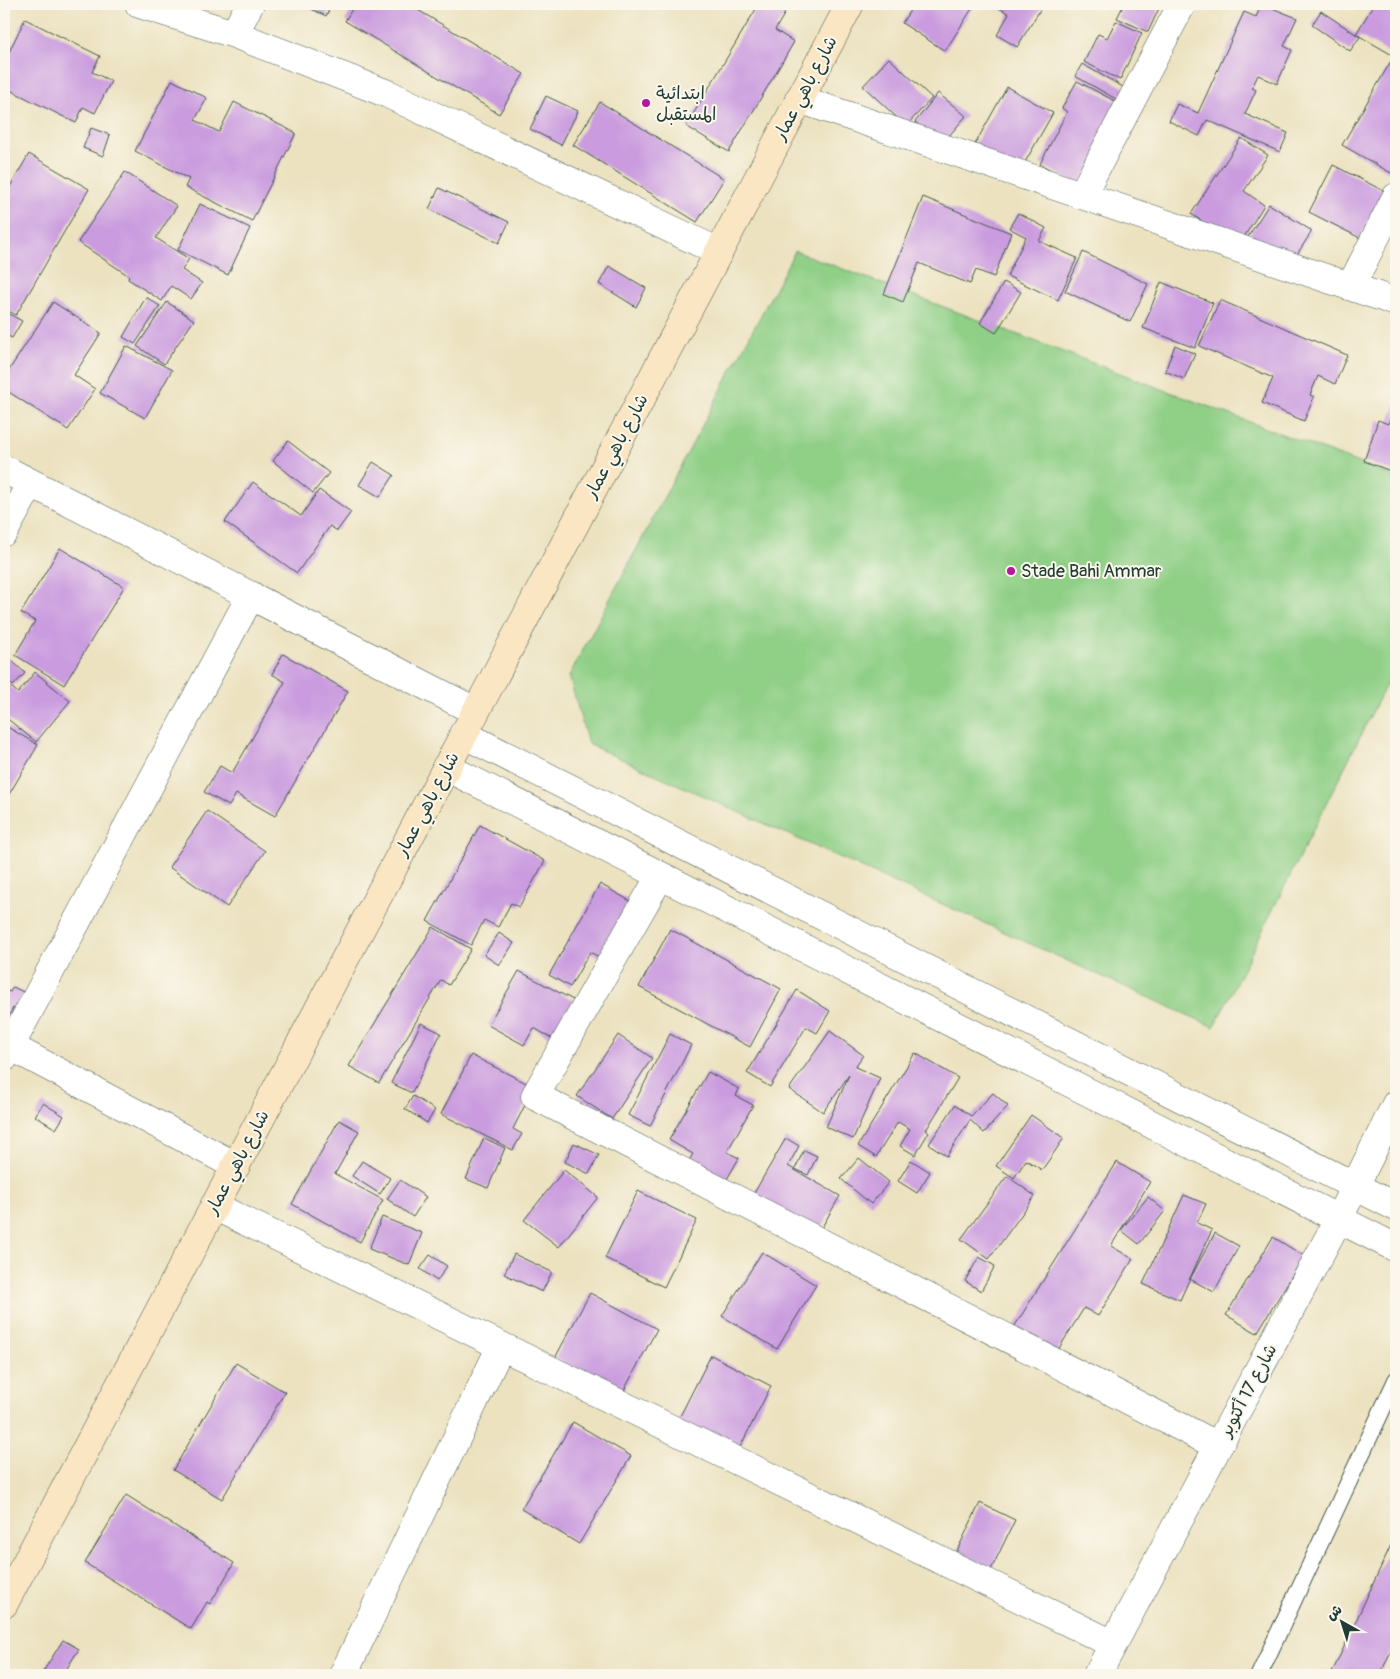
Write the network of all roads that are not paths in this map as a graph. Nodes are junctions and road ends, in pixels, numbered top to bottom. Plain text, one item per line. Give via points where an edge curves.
1 (139, 4) edge
2 (250, 4) edge
3 (850, 4) edge
4 (1182, 4) edge
5 (234, 34) junction
6 (799, 99) junction
7 (1082, 195) junction
8 (1396, 197) edge
9 (719, 252) junction
10 (1351, 286) junction
11 (1396, 302) edge
12 (4, 469) edge
13 (31, 483) junction
14 (4, 532) edge
15 (251, 595) junction
16 (469, 723) junction
17 (446, 767) junction
18 (660, 876) junction
19 (6, 1050) edge
20 (1396, 1104) edge
21 (236, 1166) junction
22 (1354, 1186) junction
23 (214, 1206) junction
24 (1396, 1207) edge
25 (1338, 1220) junction
26 (1396, 1248) edge
27 (501, 1346) junction
28 (1396, 1380) edge
29 (1218, 1446) junction
30 (4, 1603) edge
31 (1113, 1644) junction
32 (343, 1675) edge
33 (1097, 1675) edge
34 (1259, 1675) edge

1 - 5 street
2 - 5 street
3 - 6 main road, شارع باهي عمار
4 - 7 street
5 - 9 street via 388,94
6 - 7 street
6 - 9 main road, شارع باهي عمار
7 - 10 street
8 - 10 street
9 - 16 main road, شارع باهي عمار
10 - 11 street
12 - 13 street
13 - 14 street
13 - 15 street
15 - 16 street
15 - 19 street
16 - 17 main road, شارع باهي عمار
16 - 22 street
17 - 18 street
17 - 21 main road, شارع باهي عمار
18 - 25 street
18 - 29 street via 535,1096
19 - 21 street
20 - 22 street, شارع 17 أكتوبر
21 - 23 main road, شارع باهي عمار
22 - 24 street
22 - 25 street, شارع 17 أكتوبر
23 - 27 street
23 - 30 main road, شارع باهي عمار
25 - 26 street
25 - 29 street, شارع 17 أكتوبر
27 - 31 street
27 - 32 street
28 - 34 lane
29 - 31 street, شارع 17 أكتوبر
31 - 33 street, شارع 17 أكتوبر

